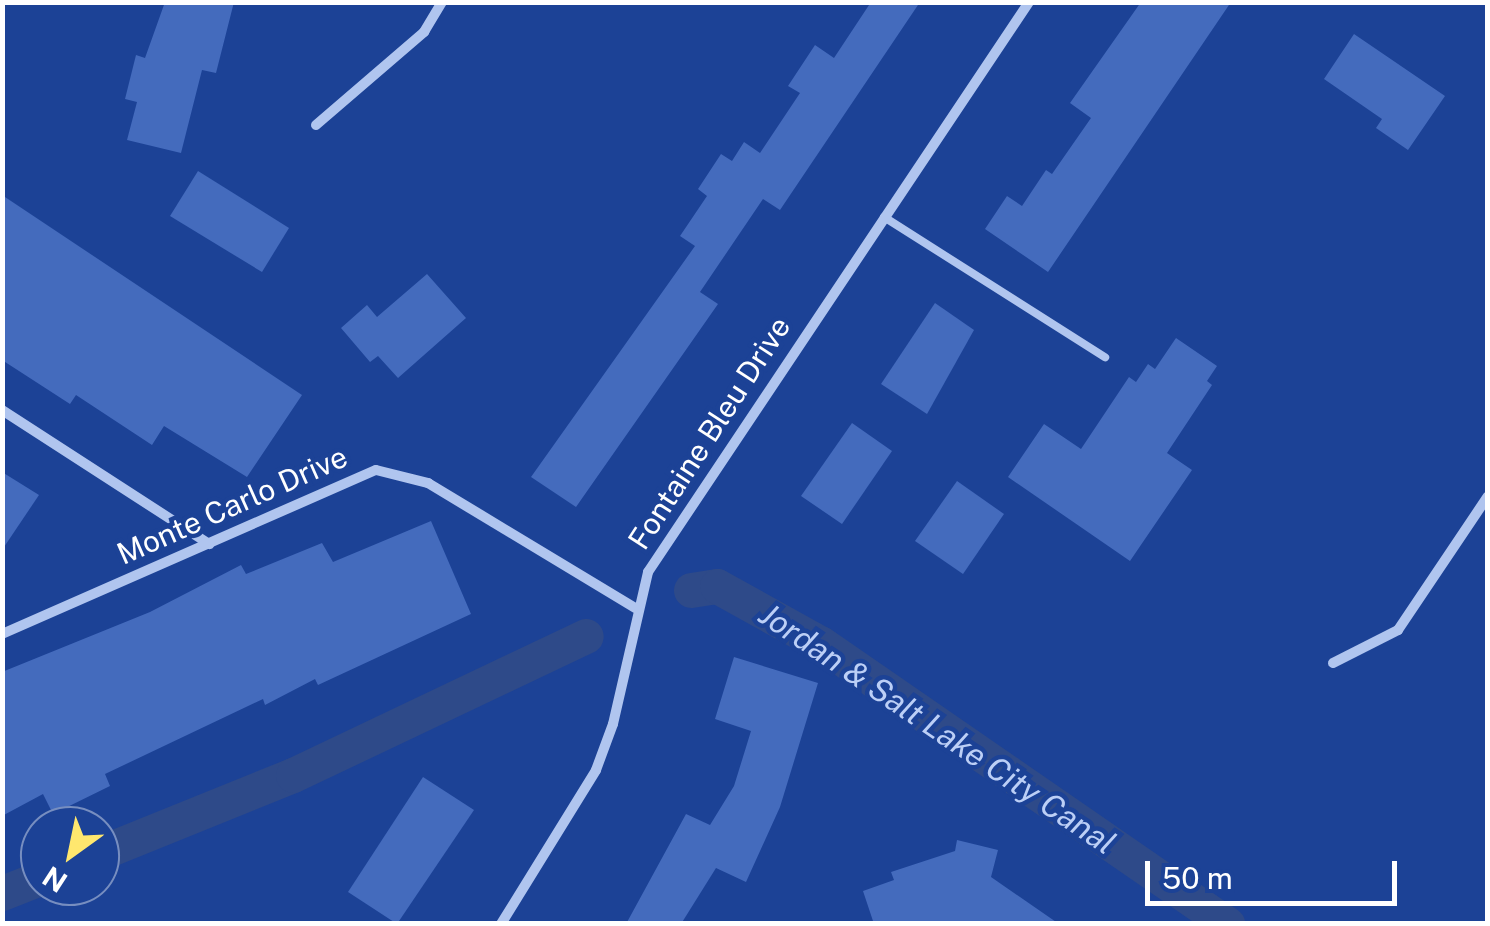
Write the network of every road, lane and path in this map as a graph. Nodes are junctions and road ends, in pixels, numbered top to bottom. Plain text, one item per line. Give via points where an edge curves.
1 (442, 2) edge
2 (1030, 2) edge
3 (316, 125) dead end
4 (884, 217) junction
5 (1105, 357) dead end
6 (2, 410) edge
7 (1488, 496) edge
8 (208, 544) junction
9 (635, 608) junction
10 (2, 634) edge
11 (1333, 663) dead end
12 (501, 924) edge

1 - 3 street via 424,32
2 - 4 street, Fontaine Bleu Drive
4 - 5 lane
4 - 9 street, Fontaine Bleu Drive via 681,514
6 - 8 street
7 - 11 street via 1398,630
8 - 9 street, Monte Carlo Drive via 361,474 395,470 428,483
8 - 10 street, Monte Carlo Drive
9 - 12 street, Fontaine Bleu Drive via 613,724 596,770

